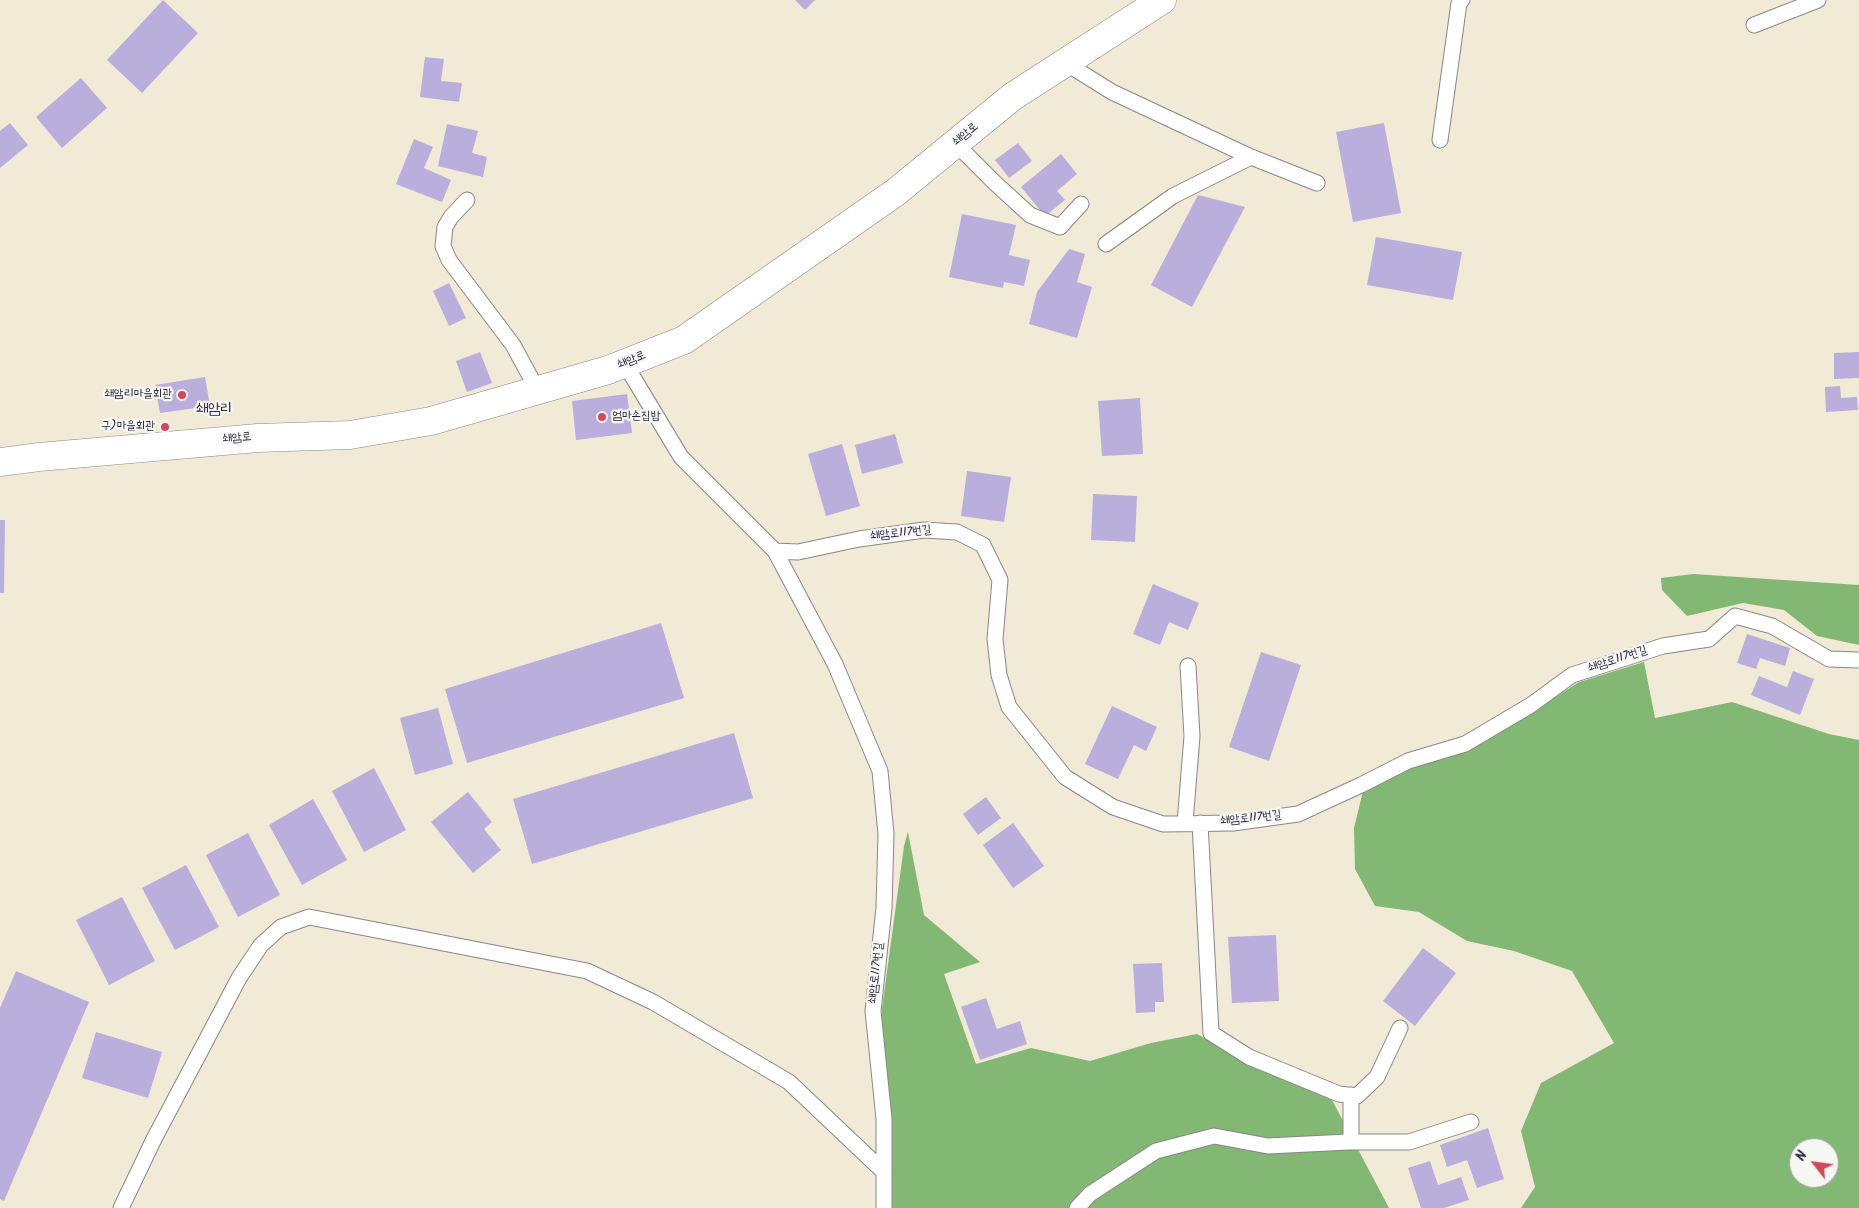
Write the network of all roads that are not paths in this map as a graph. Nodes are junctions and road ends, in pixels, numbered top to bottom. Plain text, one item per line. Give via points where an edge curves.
1 (1162, 0) edge
2 (1462, 0) edge
3 (1818, 0) edge
4 (1754, 24) dead end
5 (1064, 62) junction
6 (1440, 140) dead end
7 (955, 143) junction
8 (1251, 157) junction
9 (1317, 183) dead end
10 (467, 200) dead end
11 (1081, 204) dead end
12 (1106, 244) dead end
13 (624, 364) junction
14 (538, 391) junction
15 (1, 460) edge
16 (775, 551) junction
17 (1859, 660) edge
18 (1188, 666) dead end
19 (1192, 823) junction
20 (1400, 1028) dead end
21 (1351, 1095) junction
22 (1471, 1122) dead end
23 (1351, 1142) junction
24 (884, 1172) junction
25 (122, 1208) edge
26 (884, 1208) edge
27 (1076, 1208) edge

1 - 5 street, 쇄암로
2 - 6 lane
3 - 4 lane
5 - 7 street, 쇄암로 via 1012,97
5 - 8 lane via 1112,92
7 - 11 lane via 994,184 1030,215 1060,227
7 - 13 street, 쇄암로 via 896,192 684,340
8 - 9 lane
8 - 12 lane via 1173,196
10 - 14 lane via 445,227 443,246 449,260 513,345
13 - 14 street, 쇄암로
13 - 16 lane, 쇄암로117번길 via 681,456
14 - 15 street, 쇄암로 via 431,421 350,435 258,438
16 - 19 lane, 쇄암로117번길 via 798,552 924,530 957,532 983,545 1000,580 995,639 999,675 1008,707 1065,778 1113,807 1162,824
16 - 24 lane, 쇄암로117번길 via 835,664 880,771 886,834 884,908 873,1011 884,1119
17 - 19 lane, 쇄암로117번길 via 1829,659 1772,626 1734,616 1709,639 1663,646 1572,675 1531,705 1465,744 1408,761 1298,814 1233,823
18 - 19 lane
19 - 21 lane via 1211,1033 1249,1057 1339,1094
20 - 21 lane via 1377,1077 1357,1096
21 - 23 lane
22 - 23 lane via 1409,1142
23 - 27 lane via 1268,1146 1214,1136 1156,1151 1090,1194
24 - 25 lane via 789,1082 653,1002 587,971 308,917 281,927 261,945 244,970 154,1139
24 - 26 lane, 쇄암로117번길

